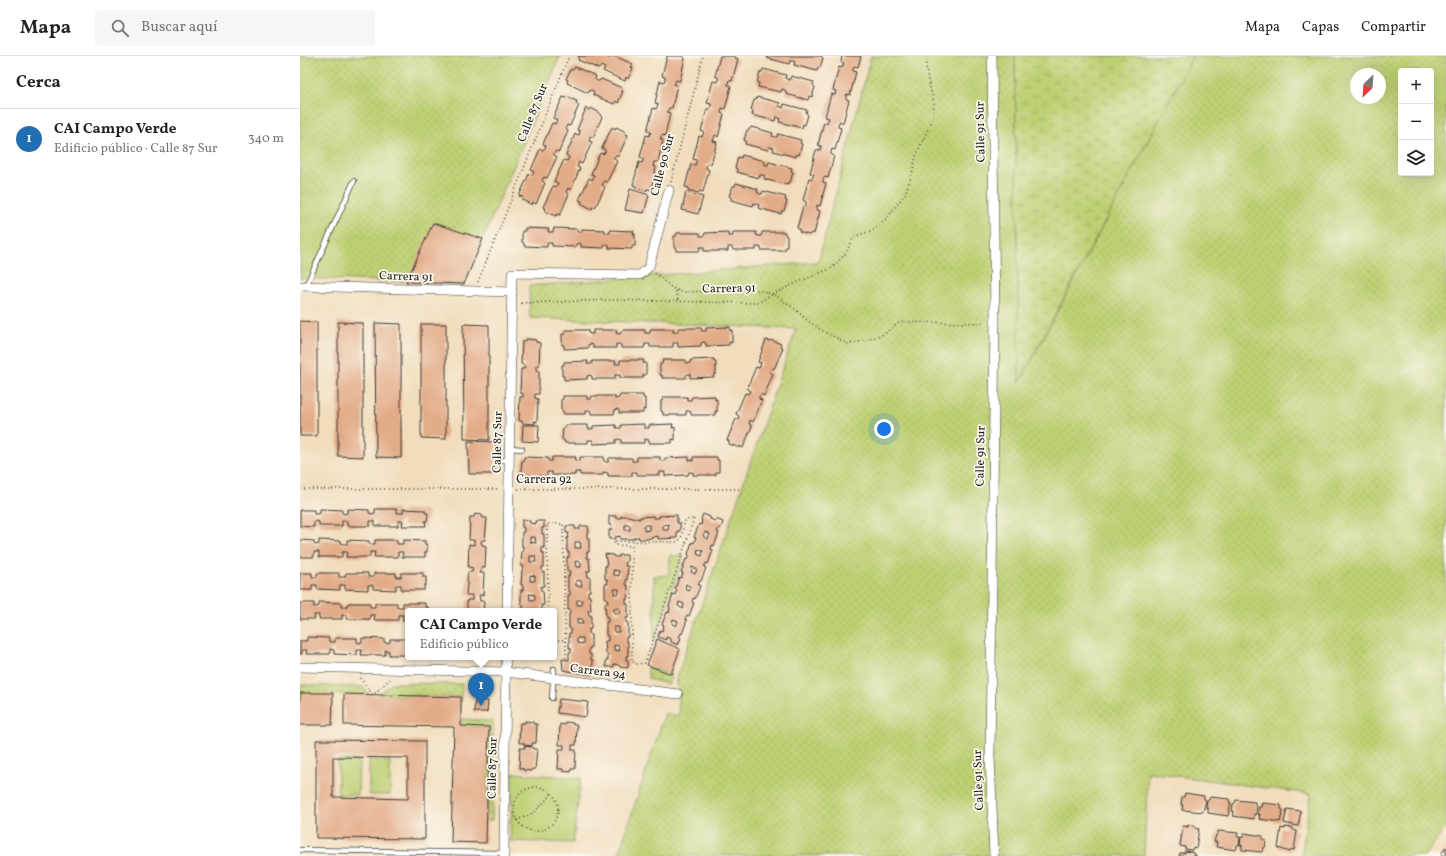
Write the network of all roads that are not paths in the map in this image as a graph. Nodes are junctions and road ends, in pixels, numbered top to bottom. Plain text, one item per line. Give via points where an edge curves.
1 (992, 56) edge
2 (354, 182) dead end
3 (669, 190) road end
4 (512, 273) joint
5 (303, 286) edge
6 (512, 292) junction
7 (510, 448) junction
8 (522, 448) dead end
9 (496, 460) dead end
10 (509, 460) junction
11 (507, 608) edge
12 (506, 660) edge
13 (300, 667) edge
14 (506, 672) junction
15 (554, 674) junction
16 (678, 694) dead end
17 (552, 698) dead end
18 (300, 850) edge
19 (504, 854) edge
20 (994, 856) edge

1 - 20 street, Calle 91 Sur via 995,320 990,756
2 - 5 lane
3 - 4 street, Calle 90 Sur via 649,267 640,275
4 - 6 street, Calle 87 Sur
5 - 6 street, Carrera 91
6 - 7 street, Calle 87 Sur
7 - 8 lane
7 - 10 street, Calle 87 Sur
9 - 10 lane
10 - 11 street, Calle 87 Sur
12 - 14 street, Calle 87 Sur
13 - 14 street, Carrera 94
14 - 15 street, Carrera 94
14 - 19 street, Calle 87 Sur
15 - 16 street, Carrera 94
15 - 17 lane
18 - 19 lane

